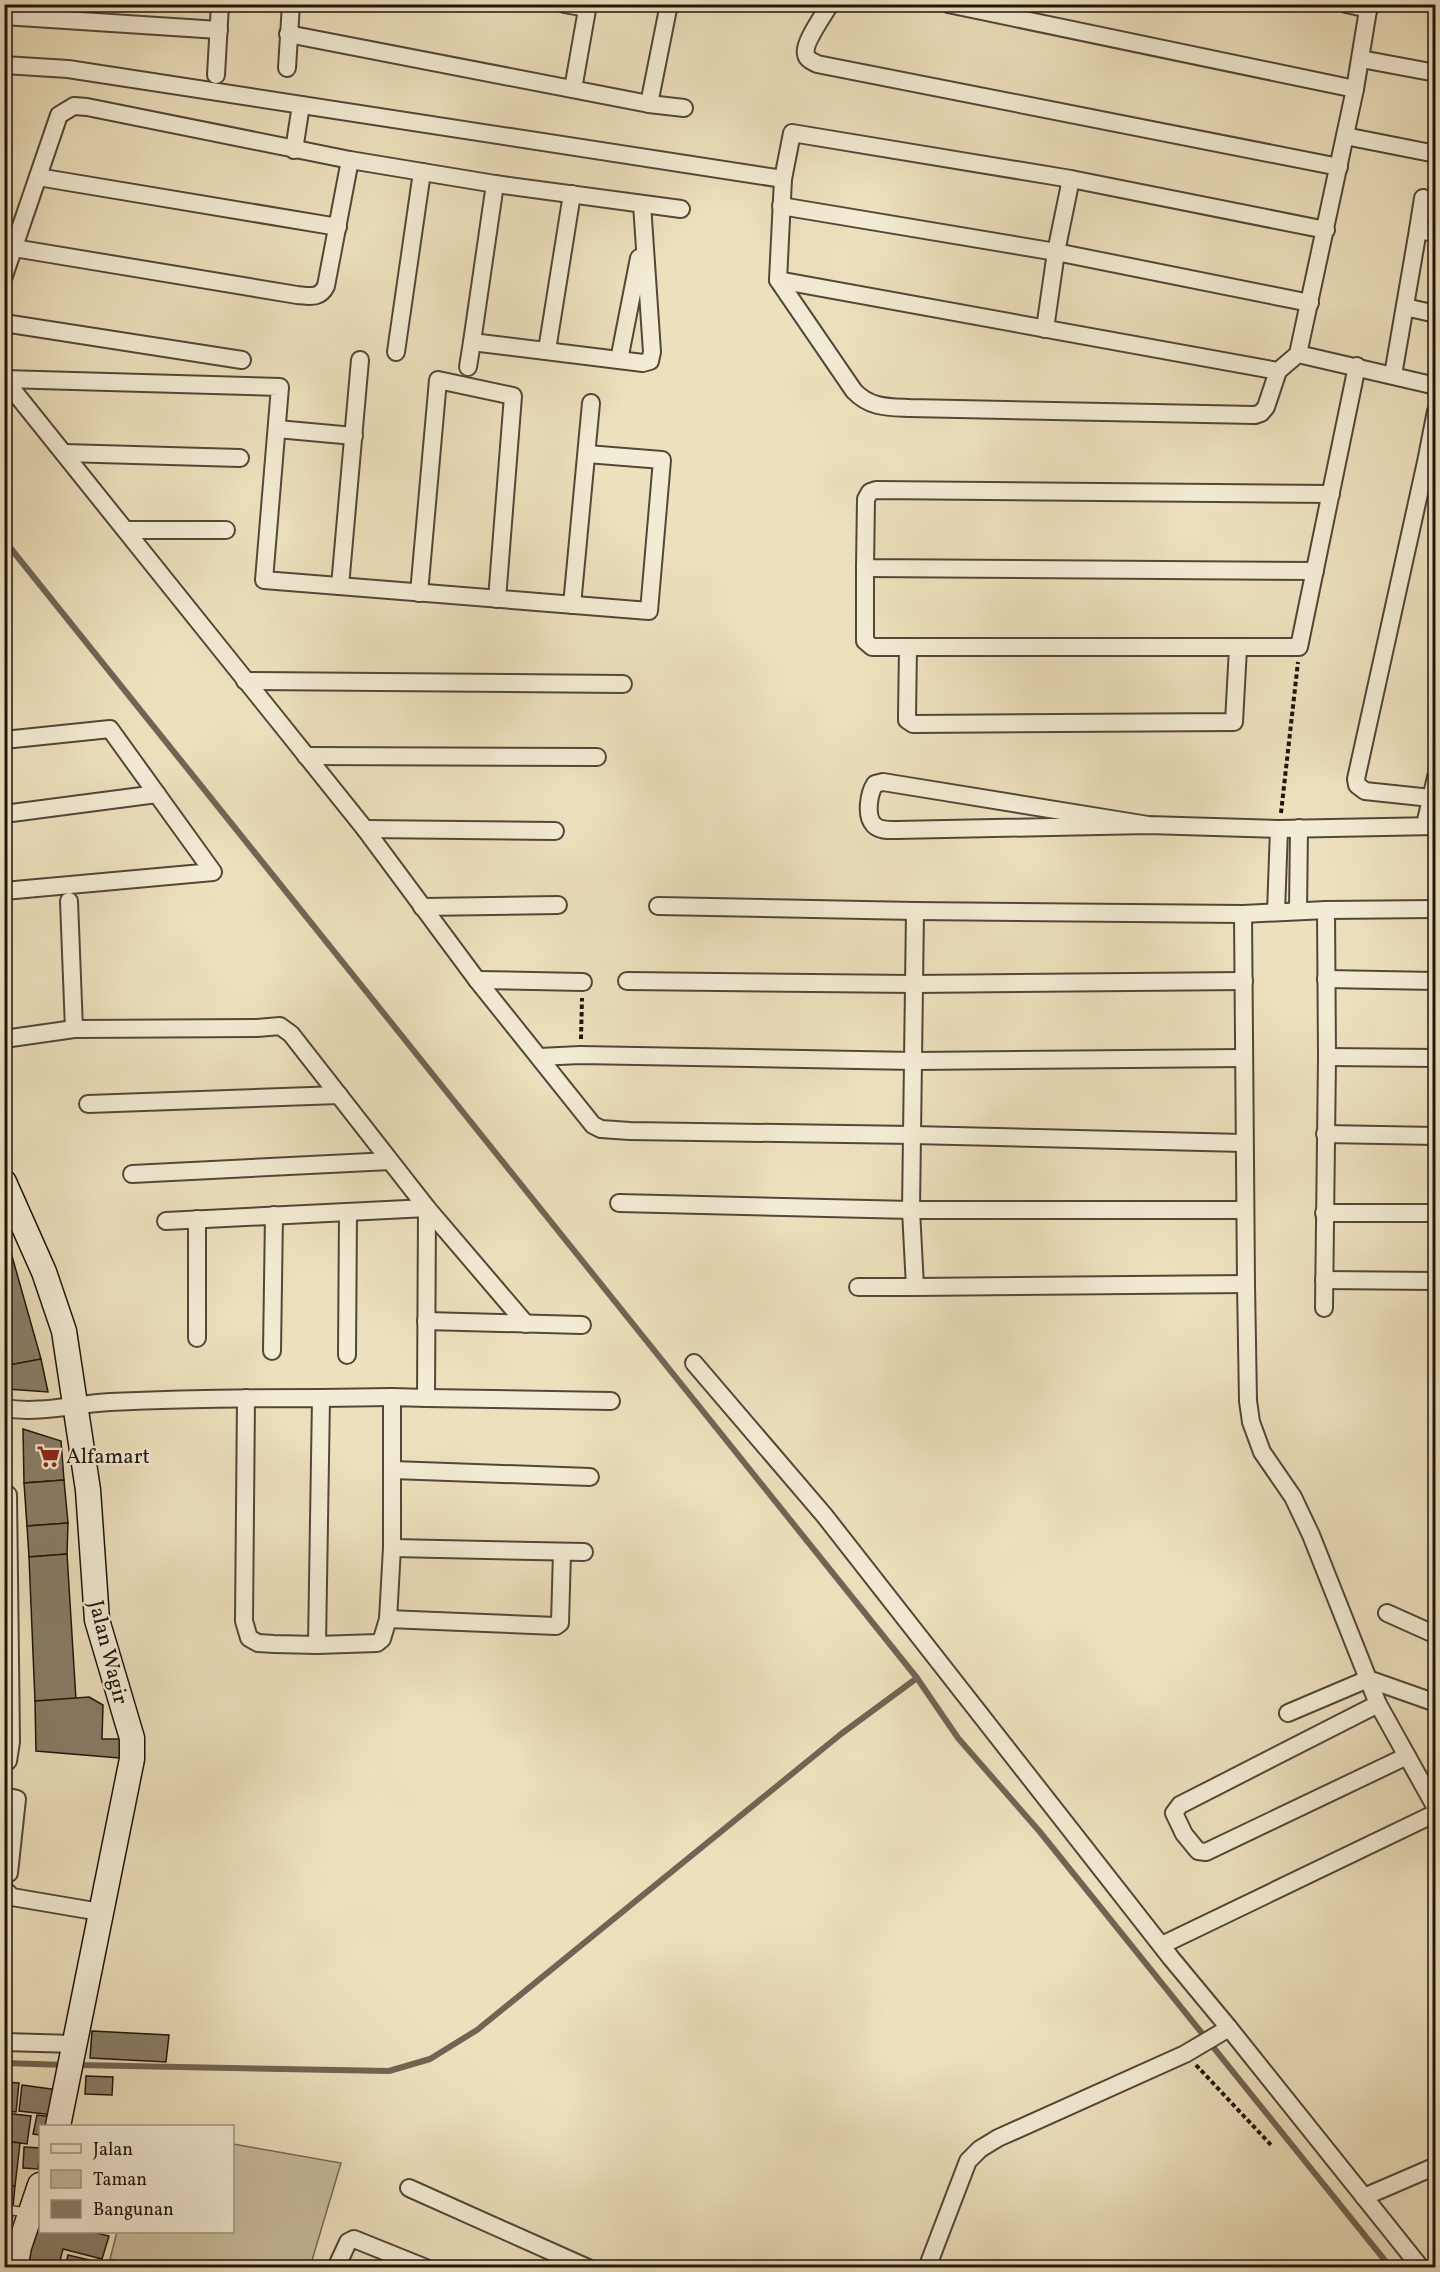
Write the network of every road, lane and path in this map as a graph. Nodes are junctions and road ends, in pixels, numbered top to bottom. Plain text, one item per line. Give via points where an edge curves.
1 (220, 4) edge
2 (291, 4) edge
3 (564, 4) edge
4 (669, 4) edge
5 (830, 4) edge
6 (948, 4) edge
7 (1346, 4) edge
8 (587, 6) edge
9 (1369, 7) edge
10 (4, 16) edge
11 (219, 30) junction
12 (288, 34) junction
13 (1361, 59) junction
14 (4, 65) edge
15 (287, 68) dead end
16 (1436, 73) edge
17 (216, 75) dead end
18 (573, 89) junction
19 (1355, 89) junction
20 (649, 104) junction
21 (301, 105) junction
22 (684, 108) dead end
23 (1345, 136) junction
24 (294, 150) junction
25 (1436, 154) edge
26 (350, 160) junction
27 (1339, 167) junction
28 (422, 172) junction
29 (38, 177) junction
30 (783, 179) junction
31 (1071, 179) junction
32 (495, 184) junction
33 (572, 194) junction
34 (1423, 198) dead end
35 (642, 204) junction
36 (782, 206) junction
37 (681, 209) dead end
38 (338, 227) junction
39 (1326, 230) junction
40 (1418, 230) junction
41 (1436, 233) edge
42 (643, 238) junction
43 (14, 248) junction
44 (1056, 252) junction
45 (4, 276) edge
46 (778, 279) junction
47 (1310, 303) junction
48 (1405, 307) junction
49 (1436, 314) edge
50 (4, 323) edge
51 (1045, 328) junction
52 (472, 342) junction
53 (547, 350) junction
54 (396, 352) dead end
55 (1298, 354) junction
56 (242, 360) dead end
57 (360, 360) dead end
58 (619, 360) junction
59 (1357, 366) junction
60 (468, 367) dead end
61 (1278, 371) junction
62 (1393, 375) junction
63 (4, 379) edge
64 (1436, 386) edge
65 (591, 403) dead end
66 (1436, 411) edge
67 (277, 429) junction
68 (354, 436) junction
69 (64, 453) junction
70 (586, 454) junction
71 (240, 458) dead end
72 (1431, 463) edge
73 (1331, 494) junction
74 (126, 530) junction
75 (226, 530) dead end
76 (865, 567) junction
77 (1315, 571) junction
78 (340, 586) junction
79 (419, 593) junction
80 (497, 599) junction
81 (572, 605) junction
82 (908, 647) junction
83 (1299, 647) junction
84 (1238, 648) junction
85 (245, 681) junction
86 (623, 684) dead end
87 (4, 740) edge
88 (306, 756) junction
89 (597, 758) dead end
90 (1436, 777) edge
91 (157, 794) junction
92 (1431, 798) junction
93 (4, 814) edge
94 (1148, 825) junction
95 (1430, 826) edge
96 (1299, 828) junction
97 (365, 829) junction
98 (1279, 829) junction
99 (555, 831) dead end
100 (4, 891) edge
101 (69, 901) dead end
102 (558, 905) dead end
103 (658, 906) dead end
104 (422, 908) junction
105 (1436, 909) edge
106 (1326, 910) junction
107 (915, 911) junction
108 (1298, 911) junction
109 (1276, 912) junction
110 (1243, 914) junction
111 (1326, 979) junction
112 (477, 980) junction
113 (627, 981) dead end
114 (1244, 981) junction
115 (1436, 981) edge
116 (583, 982) joint
117 (914, 984) junction
118 (74, 1029) junction
119 (4, 1039) edge
120 (580, 1055) junction
121 (539, 1057) junction
122 (1327, 1057) junction
123 (1244, 1058) junction
124 (1436, 1058) edge
125 (914, 1060) junction
126 (339, 1095) junction
127 (88, 1104) dead end
128 (1325, 1134) junction
129 (913, 1135) junction
130 (1436, 1136) edge
131 (1244, 1143) junction
132 (390, 1161) junction
133 (132, 1174) dead end
134 (4, 1182) edge
135 (619, 1203) dead end
136 (427, 1208) junction
137 (911, 1210) junction
138 (1245, 1210) junction
139 (348, 1212) junction
140 (1324, 1213) junction
141 (1436, 1213) edge
142 (274, 1215) junction
143 (197, 1219) junction
144 (166, 1221) dead end
145 (1324, 1280) junction
146 (1436, 1281) edge
147 (1246, 1284) junction
148 (858, 1287) dead end
149 (915, 1287) junction
150 (1324, 1308) dead end
151 (426, 1321) junction
152 (526, 1324) junction
153 (582, 1325) dead end
154 (197, 1338) dead end
155 (272, 1351) dead end
156 (347, 1355) dead end
157 (694, 1364) dead end
158 (393, 1397) junction
159 (246, 1398) junction
160 (321, 1398) junction
161 (426, 1398) junction
162 (611, 1401) dead end
163 (76, 1407) junction
164 (4, 1408) edge
165 (393, 1470) junction
166 (590, 1477) dead end
167 (4, 1494) edge
168 (392, 1548) junction
169 (562, 1552) junction
170 (584, 1552) dead end
171 (7, 1571) edge
172 (1387, 1613) dead end
173 (388, 1619) junction
174 (1436, 1635) edge
175 (317, 1645) junction
176 (1368, 1678) junction
177 (1378, 1704) junction
178 (1436, 1704) edge
179 (1288, 1713) dead end
180 (1407, 1756) junction
181 (4, 1760) edge
182 (4, 1797) edge
183 (1436, 1808) edge
184 (1436, 1813) edge
185 (8, 1890) edge
186 (100, 1912) junction
187 (1162, 1945) junction
188 (1226, 2030) junction
189 (4, 2042) edge
190 (74, 2047) junction
191 (1189, 2051) junction
192 (58, 2125) edge
193 (1271, 2145) dead end
194 (1436, 2166) edge
195 (408, 2188) dead end
196 (39, 2189) edge
197 (1364, 2197) junction
198 (4, 2209) edge
199 (30, 2213) junction
200 (15, 2268) edge
201 (336, 2268) edge
202 (426, 2268) edge
203 (588, 2268) edge
204 (927, 2268) edge
205 (1420, 2268) edge

1 - 11 street
2 - 12 street
3 - 8 street
4 - 20 street
5 - 27 street via 806,45 809,60 817,64
6 - 19 street
7 - 9 street
8 - 18 street
9 - 13 street
10 - 11 street
11 - 17 street
12 - 15 street
12 - 18 street
13 - 16 street
13 - 19 street
14 - 21 street via 68,69
18 - 20 street
19 - 23 street
20 - 22 street
21 - 24 street
21 - 30 street
23 - 25 street
23 - 27 street
24 - 26 street
24 - 29 street via 74,106 59,115
26 - 28 street
26 - 38 street
27 - 39 street
28 - 32 street
28 - 54 street
29 - 38 street
29 - 43 street
30 - 31 street via 792,133
30 - 36 street
31 - 39 street
31 - 44 street
32 - 33 street
32 - 52 street
33 - 35 street
33 - 53 street
34 - 40 street
35 - 37 street
35 - 42 street
36 - 44 street
36 - 46 street
38 - 43 street via 326,286 323,293 312,296
39 - 47 street
40 - 41 street
40 - 48 street
42 - 58 street
42 - 58 street via 652,357 643,363
43 - 45 street
44 - 47 street
44 - 51 street
46 - 51 street
46 - 61 street via 854,391 864,401 882,406 1255,415 1266,408
47 - 55 street
48 - 49 street
48 - 62 street
50 - 56 street
51 - 61 street
52 - 53 street
52 - 60 street
53 - 58 street
55 - 59 street
55 - 61 street
57 - 68 street
59 - 62 street
59 - 73 street
62 - 64 street
63 - 67 street via 280,387
63 - 69 street
65 - 70 street
66 - 72 street
67 - 68 street
67 - 78 street via 264,580
68 - 78 street
69 - 71 street
69 - 74 street
70 - 81 street
70 - 81 street via 662,460 649,611
72 - 92 street via 1356,779 1365,791
73 - 76 street via 876,490 866,499
73 - 77 street
74 - 75 street
74 - 85 street
76 - 77 street
76 - 82 street via 866,641 872,647
77 - 83 street
78 - 79 street
79 - 80 street
79 - 80 street via 438,380 513,396
80 - 81 street
82 - 84 street
82 - 84 street via 907,720 913,724 1231,723 1236,719
83 - 84 street
83 - 98 path
85 - 86 street
85 - 88 street
87 - 91 street via 110,729
88 - 89 street
88 - 97 street
90 - 92 street
91 - 93 street
91 - 100 street via 213,872
92 - 95 street
94 - 94 street via 880,829 870,817 870,801 875,783 883,782
94 - 98 street
95 - 96 street
96 - 98 street
96 - 108 street
97 - 99 street
97 - 104 street
98 - 109 street
101 - 118 street
102 - 104 street
103 - 107 street
104 - 112 street
105 - 106 street
106 - 108 street
106 - 111 street
107 - 110 street
107 - 117 street
108 - 109 street
109 - 110 street
110 - 114 street
111 - 115 street
111 - 122 street
112 - 116 street
112 - 121 street
113 - 117 street
114 - 117 street
114 - 123 street
116 - 120 path
117 - 125 street
118 - 119 street
118 - 126 street via 280,1026 291,1034
120 - 121 street
120 - 125 street
121 - 129 street via 592,1125 601,1129
122 - 124 street
122 - 128 street
123 - 125 street
123 - 131 street
125 - 129 street
126 - 127 street
126 - 132 street
128 - 130 street
128 - 140 street
129 - 131 street
129 - 137 street
131 - 138 street
132 - 133 street
132 - 136 street
134 - 163 street, Jalan Wagir via 44,1272 64,1331
135 - 137 street
136 - 139 street
136 - 151 street
136 - 152 street
137 - 138 street
137 - 149 street
138 - 147 street
139 - 142 street
139 - 156 street
140 - 141 street
140 - 145 street
142 - 143 street
142 - 155 street
143 - 144 street
143 - 154 street
145 - 146 street
145 - 150 street
147 - 149 street
147 - 176 street via 1251,1422 1262,1452 1293,1497 1311,1535
148 - 149 street
151 - 152 street
151 - 161 street
152 - 153 street
157 - 187 street via 824,1515
158 - 160 street
158 - 161 street
158 - 165 street
159 - 160 street
159 - 163 street
159 - 175 street via 246,1632 258,1643
160 - 175 street
161 - 162 street
163 - 164 street via 26,1411
163 - 186 street, Jalan Wagir via 88,1490 97,1620 132,1738 132,1759
165 - 166 street
165 - 168 street
167 - 171 street via 8,1495
168 - 169 street
168 - 173 street
169 - 170 street
169 - 173 street via 561,1611 556,1626
171 - 181 street via 11,1742 8,1761
172 - 174 street
173 - 175 street via 382,1639 377,1642
176 - 177 street
176 - 178 street
176 - 179 street
177 - 180 street
177 - 180 street via 1176,1807 1174,1813 1184,1834 1198,1851 1206,1852
180 - 183 street
182 - 185 street via 17,1799
184 - 187 street
185 - 186 street
186 - 190 street, Jalan Wagir
187 - 188 street
188 - 191 street
188 - 197 street
189 - 190 street
190 - 192 street, Jalan Wagir
191 - 193 path
191 - 204 street via 980,2149 968,2161
194 - 197 street
195 - 203 street
196 - 199 street
197 - 205 street
198 - 199 lane
199 - 200 street
201 - 202 street via 348,2242 354,2239

